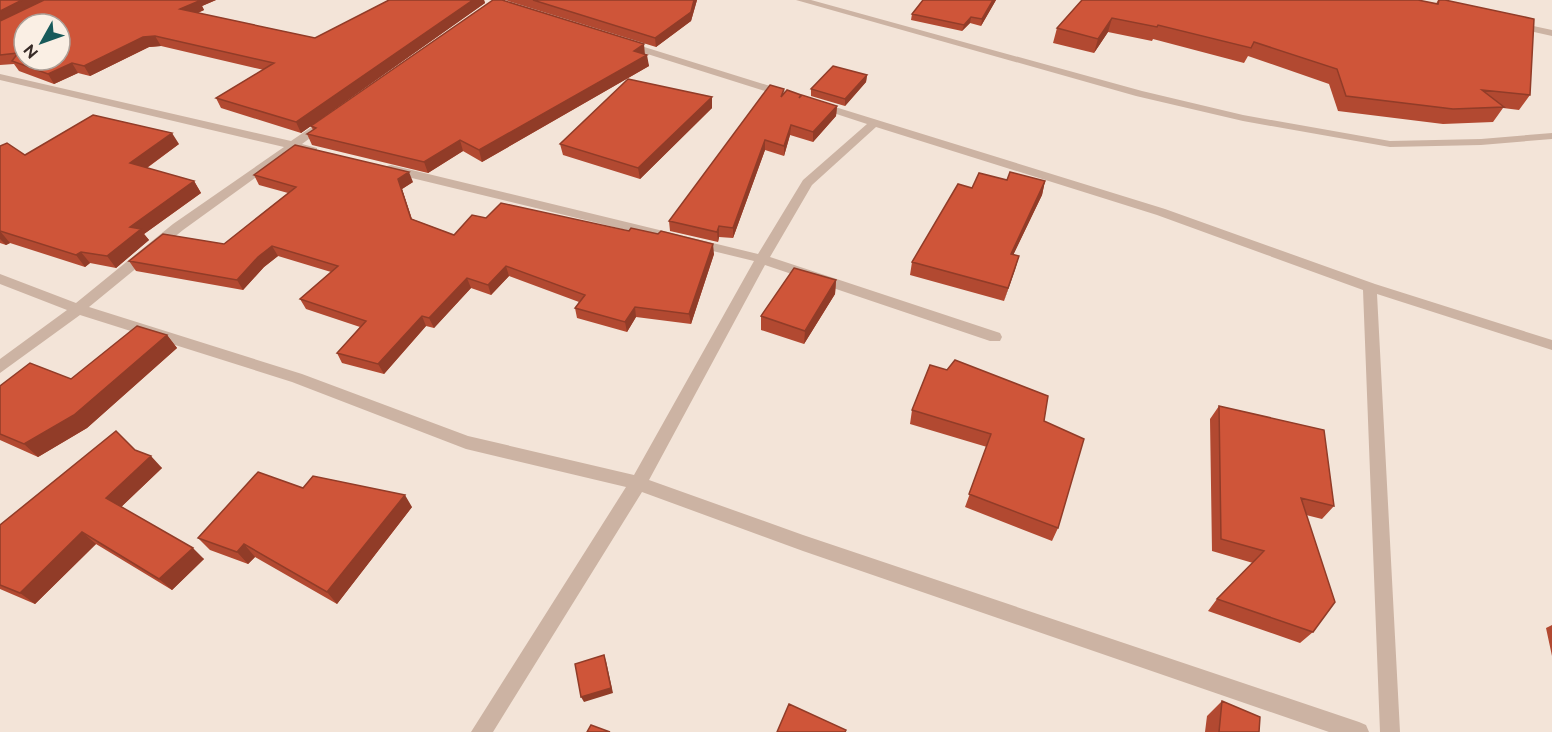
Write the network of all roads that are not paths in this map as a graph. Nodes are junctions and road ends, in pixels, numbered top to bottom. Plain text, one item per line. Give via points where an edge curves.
1 (801, 0) edge
2 (1509, 24) edge
3 (1552, 33) edge
4 (618, 42) edge
5 (0, 77) edge
6 (336, 114) edge
7 (875, 122) junction
8 (1552, 136) edge
9 (295, 146) junction
10 (329, 154) edge
11 (375, 165) edge
12 (762, 259) junction
13 (0, 279) edge
14 (1370, 287) junction
15 (78, 309) junction
16 (995, 338) dead end
17 (1552, 345) edge
18 (0, 367) edge
19 (638, 483) junction
20 (481, 732) edge
21 (1359, 732) edge
22 (1390, 732) edge

1 - 8 street via 1140,94 1243,118 1390,144
2 - 3 street
4 - 7 street
5 - 9 street
6 - 9 street
7 - 12 street via 807,183
7 - 14 street via 1161,212
9 - 10 street
9 - 15 street via 178,227
11 - 12 street
12 - 16 street
12 - 19 street
13 - 15 street
14 - 17 street
14 - 22 street
15 - 18 street
15 - 19 street via 297,378 466,442
19 - 20 street
19 - 21 street

